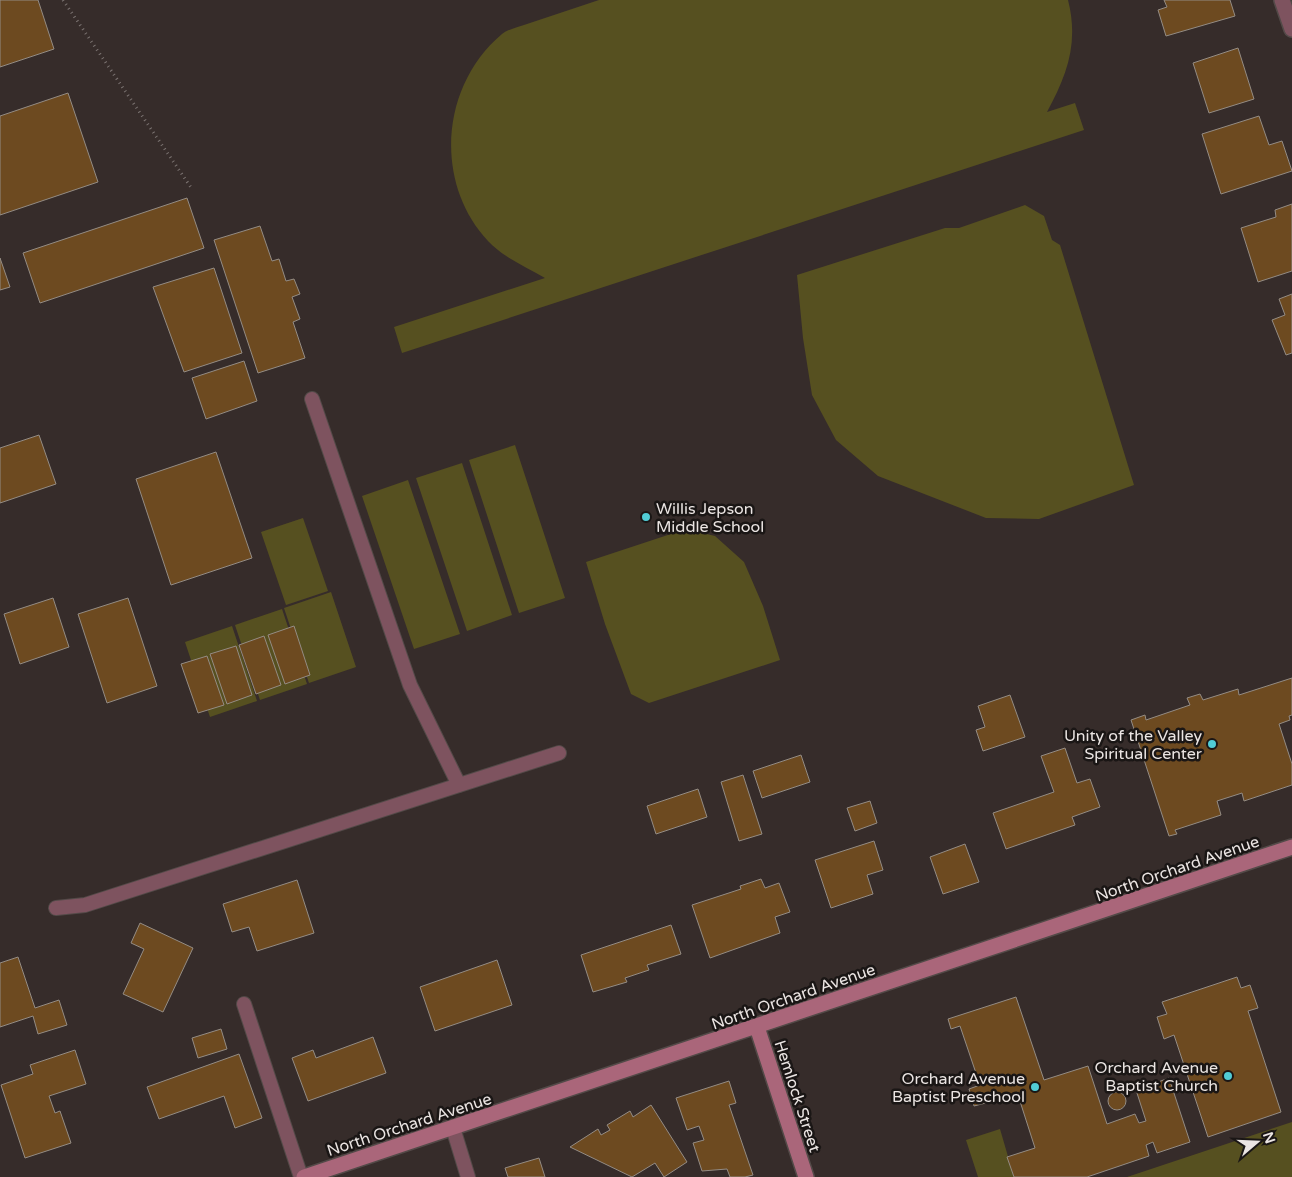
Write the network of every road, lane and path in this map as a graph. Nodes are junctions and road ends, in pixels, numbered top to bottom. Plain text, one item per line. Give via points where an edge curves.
1 (63, 0) edge
2 (1282, 0) edge
3 (1292, 29) edge
4 (192, 189) dead end
5 (312, 399) dead end
6 (559, 753) dead end
7 (459, 786) junction
8 (1292, 847) edge
9 (56, 908) dead end
10 (244, 1004) dead end
11 (757, 1027) junction
12 (453, 1128) junction
13 (303, 1177) edge
14 (468, 1177) edge
15 (806, 1177) edge

1 - 4 path
2 - 3 street
5 - 7 lane via 410,684
6 - 7 lane
7 - 9 lane via 85,905
8 - 11 street, North Orchard Avenue
10 - 13 lane
11 - 12 street, North Orchard Avenue
11 - 15 street, Hemlock Street
12 - 13 street, North Orchard Avenue
12 - 14 lane

